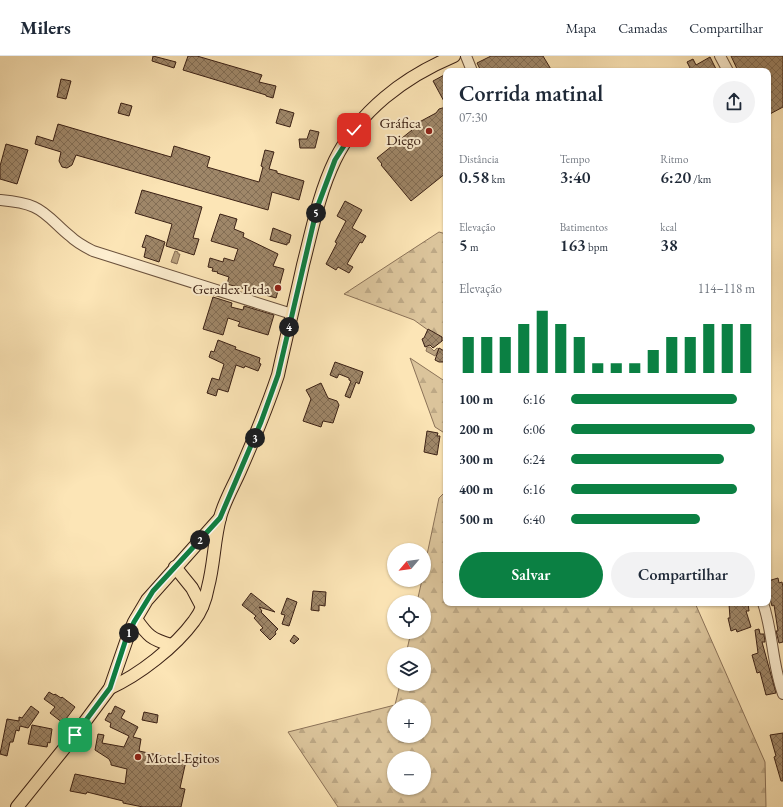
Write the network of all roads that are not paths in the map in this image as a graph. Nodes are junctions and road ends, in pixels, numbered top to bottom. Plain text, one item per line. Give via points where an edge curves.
1 (454, 56) edge
2 (466, 56) edge
3 (720, 56) edge
4 (471, 68) edge
5 (726, 68) edge
6 (0, 200) edge
7 (292, 314) junction
8 (220, 518) junction
9 (175, 567) junction
10 (764, 606) edge
11 (202, 607) junction
12 (136, 619) junction
13 (171, 645) junction
14 (110, 688) junction
15 (783, 694) edge
16 (18, 807) edge

1 - 7 main road via 429,67 399,86 369,113 345,143 335,160 317,208
2 - 4 street
3 - 5 street
6 - 7 street via 11,200 34,207 82,246 93,251
7 - 8 main road via 268,406
8 - 9 main road
8 - 11 main road via 213,565
9 - 11 main road via 192,588
9 - 12 main road via 153,591
10 - 15 street via 768,616 776,673
11 - 13 main road via 195,621
12 - 13 main road via 151,638
12 - 14 main road via 126,639
13 - 14 main road via 133,676
14 - 16 main road

